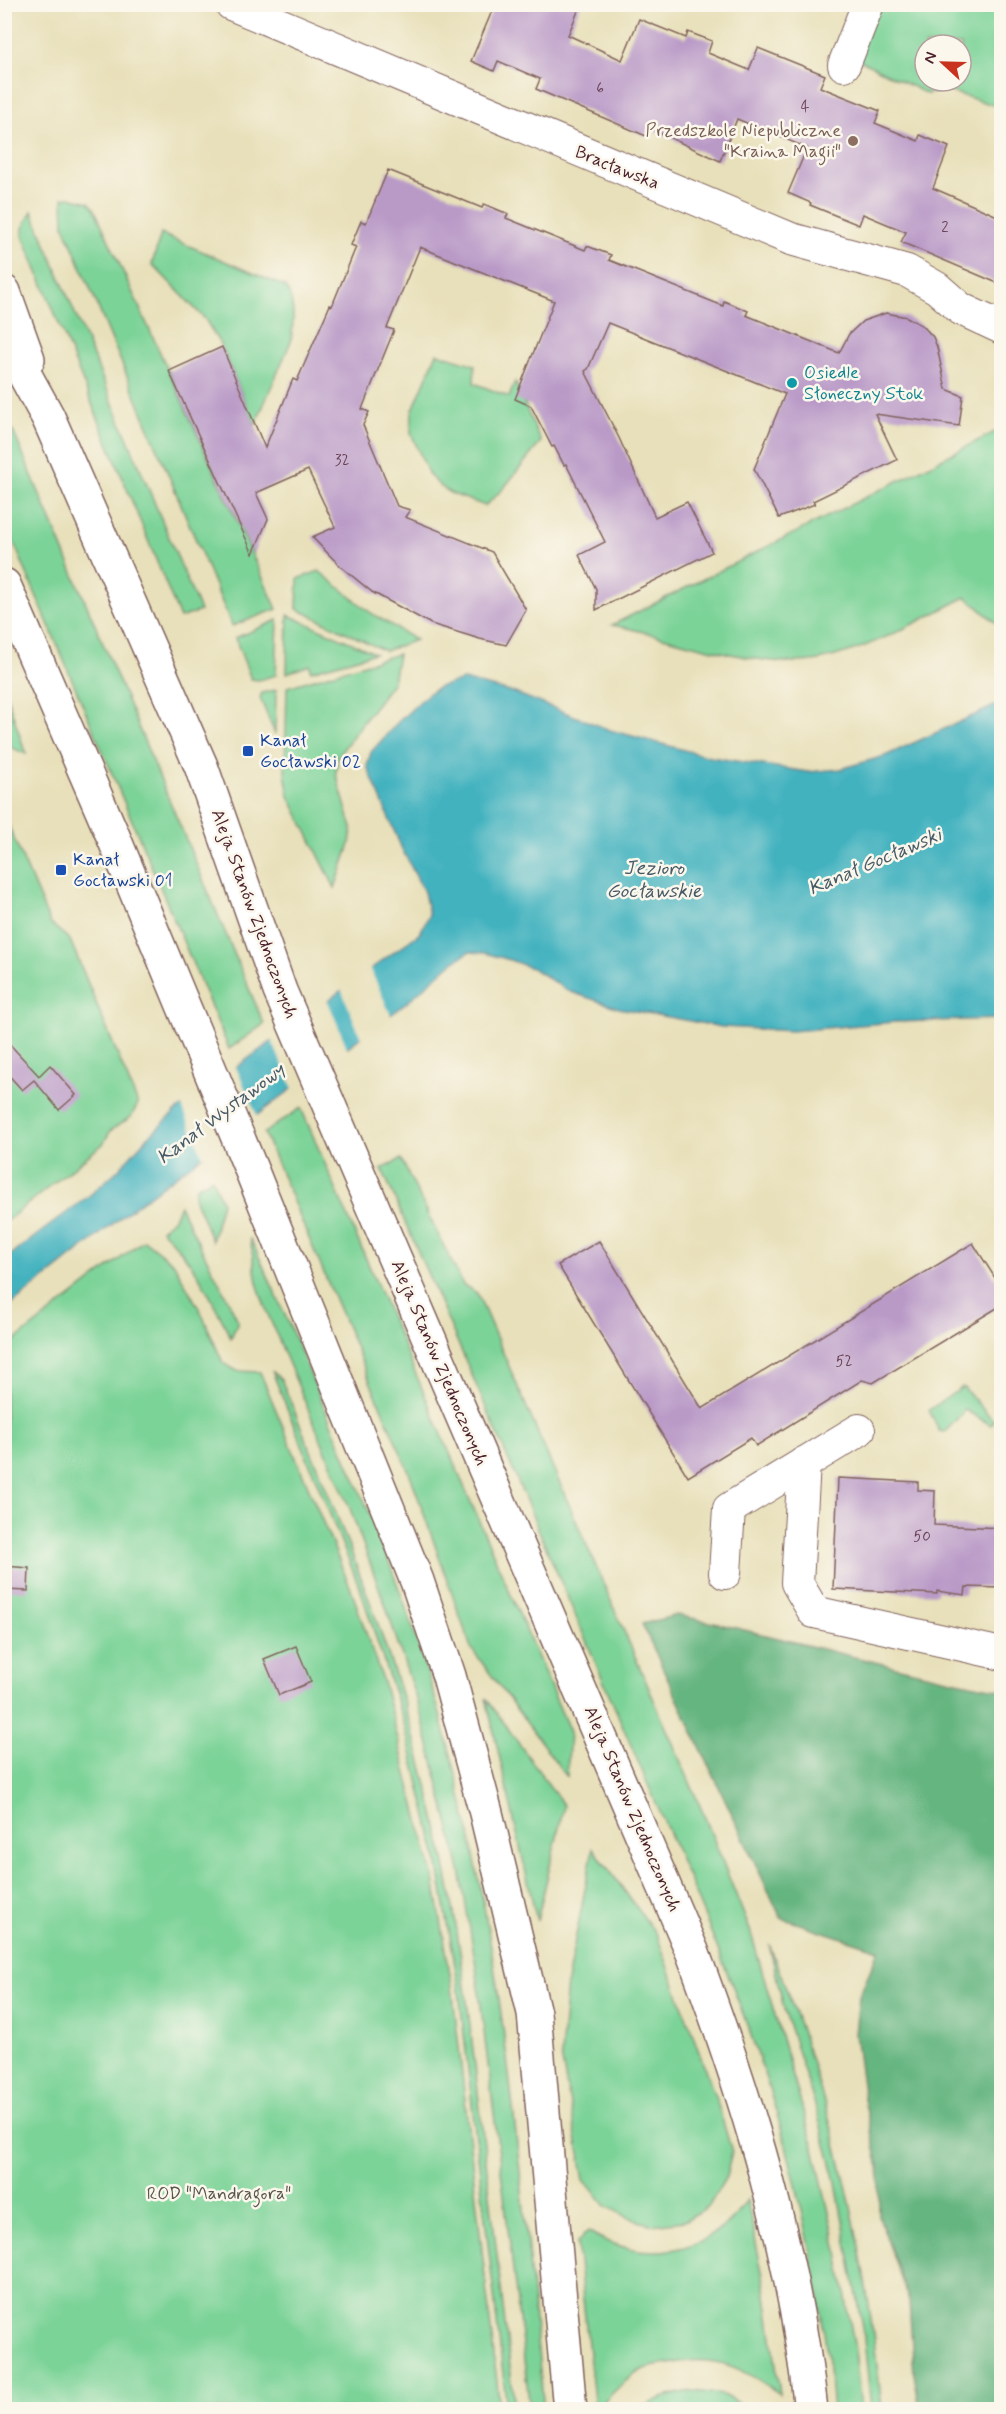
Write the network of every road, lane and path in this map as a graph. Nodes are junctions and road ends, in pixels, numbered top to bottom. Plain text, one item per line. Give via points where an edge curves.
1 (231, 4) edge
2 (868, 4) edge
3 (844, 65) dead end
4 (4, 292) edge
5 (1002, 328) edge
6 (4, 337) edge
7 (48, 417) junction
8 (4, 585) edge
9 (859, 1430) dead end
10 (804, 1463) junction
11 (725, 1573) dead end
12 (1002, 1654) edge
13 (570, 2409) edge
14 (811, 2409) edge

1 - 5 street, Bracławska via 791,239 907,271 937,288 961,309
2 - 3 street
4 - 7 main road
6 - 7 main road, Aleja Stanów Zjednoczonych
7 - 14 main road, Aleja Stanów Zjednoczonych via 201,766 280,991 330,1110 693,1951 748,2109 775,2205 795,2301
8 - 13 main road via 251,1169 417,1581 448,1676 534,2013
9 - 10 street
10 - 11 street via 729,1509
10 - 12 street via 797,1583 814,1612

